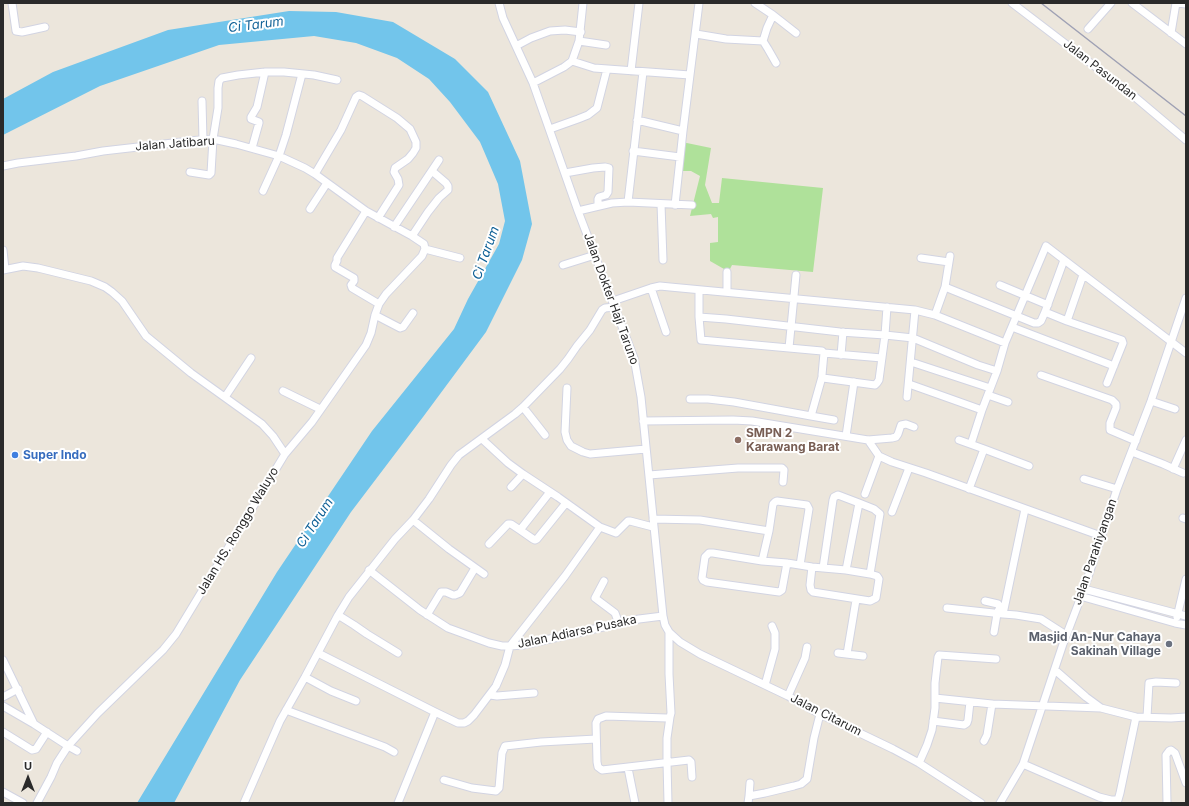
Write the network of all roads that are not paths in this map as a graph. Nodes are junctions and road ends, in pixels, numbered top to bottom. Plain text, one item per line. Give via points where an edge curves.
1 (12, 3) edge
2 (499, 3) edge
3 (583, 3) edge
4 (638, 3) edge
5 (699, 3) edge
6 (755, 3) edge
7 (1012, 3) edge
8 (1111, 3) edge
9 (1132, 3) edge
10 (1176, 3) edge
11 (1186, 4) edge
12 (773, 15) junction
13 (45, 27) dead end
14 (1088, 29) dead end
15 (581, 32) junction
16 (796, 33) dead end
17 (1171, 33) junction
18 (696, 34) junction
19 (580, 41) junction
20 (763, 41) junction
21 (1186, 44) edge
22 (606, 45) dead end
23 (516, 46) junction
24 (572, 61) junction
25 (776, 63) dead end
26 (607, 69) junction
27 (631, 71) junction
28 (265, 72) junction
29 (643, 72) junction
30 (302, 74) junction
31 (690, 75) junction
32 (337, 80) dead end
33 (533, 83) junction
34 (202, 101) dead end
35 (637, 120) junction
36 (550, 129) junction
37 (683, 131) junction
38 (213, 139) junction
39 (203, 140) junction
40 (1186, 140) edge
41 (252, 148) junction
42 (633, 151) junction
43 (279, 156) junction
44 (680, 157) junction
45 (439, 160) dead end
46 (3, 166) edge
47 (432, 170) junction
48 (190, 172) dead end
49 (565, 173) junction
50 (315, 174) junction
51 (327, 183) junction
52 (263, 191) dead end
53 (628, 202) junction
54 (661, 204) junction
55 (675, 204) junction
56 (692, 205) dead end
57 (598, 206) junction
58 (310, 209) dead end
59 (578, 211) junction
60 (366, 212) junction
61 (378, 218) junction
62 (394, 227) junction
63 (412, 236) junction
64 (425, 249) junction
65 (3, 250) edge
66 (596, 254) junction
67 (460, 258) dead end
68 (921, 258) dead end
69 (663, 260) dead end
70 (1064, 260) junction
71 (563, 265) dead end
72 (4, 270) edge
73 (728, 272) dead end
74 (796, 275) dead end
75 (1083, 275) junction
76 (1000, 284) dead end
77 (945, 287) junction
78 (651, 288) junction
79 (699, 290) junction
80 (727, 292) junction
81 (1025, 295) junction
82 (794, 298) junction
83 (1186, 298) edge
84 (379, 304) junction
85 (614, 304) junction
86 (887, 307) junction
87 (1046, 309) junction
88 (916, 310) junction
89 (413, 313) dead end
90 (935, 315) junction
91 (375, 316) junction
92 (1017, 316) junction
93 (699, 317) junction
94 (1067, 321) junction
95 (791, 327) junction
96 (1012, 327) junction
97 (666, 332) dead end
98 (843, 332) junction
99 (885, 335) junction
100 (913, 338) junction
101 (702, 340) junction
102 (1172, 341) junction
103 (1005, 343) junction
104 (789, 348) junction
105 (702, 349) dead end
106 (824, 353) junction
107 (1186, 353) edge
108 (841, 354) junction
109 (251, 358) dead end
110 (882, 358) junction
111 (911, 362) junction
112 (1114, 366) junction
113 (997, 371) junction
114 (1041, 376) dead end
115 (822, 377) junction
116 (854, 382) junction
117 (909, 384) junction
118 (1107, 384) dead end
119 (566, 388) dead end
120 (283, 391) dead end
121 (989, 391) junction
122 (225, 397) junction
123 (907, 398) dead end
124 (690, 399) dead end
125 (1151, 401) junction
126 (1008, 402) dead end
127 (523, 407) junction
128 (320, 409) junction
129 (1175, 409) dead end
130 (982, 410) junction
131 (811, 416) junction
132 (834, 420) dead end
133 (643, 421) junction
134 (914, 427) dead end
135 (545, 435) dead end
136 (846, 436) junction
137 (482, 439) junction
138 (868, 440) junction
139 (958, 440) dead end
140 (1186, 440) edge
141 (1136, 441) junction
142 (971, 444) junction
143 (646, 449) junction
144 (984, 449) junction
145 (1132, 452) junction
146 (285, 454) junction
147 (879, 456) junction
148 (1029, 466) dead end
149 (909, 468) junction
150 (1173, 469) junction
151 (1183, 473) dead end
152 (523, 474) junction
153 (649, 475) junction
154 (1084, 479) dead end
155 (783, 482) dead end
156 (511, 487) dead end
157 (969, 489) junction
158 (1118, 489) junction
159 (550, 492) junction
160 (865, 494) dead end
161 (566, 503) junction
162 (859, 503) junction
163 (1025, 510) junction
164 (892, 512) dead end
165 (413, 520) junction
166 (653, 523) junction
167 (600, 527) junction
168 (520, 530) junction
169 (768, 531) junction
170 (1101, 536) junction
171 (489, 544) dead end
172 (762, 561) junction
173 (786, 563) junction
174 (800, 565) junction
175 (812, 567) junction
176 (475, 568) junction
177 (823, 568) junction
178 (369, 570) junction
179 (846, 570) junction
180 (484, 574) dead end
181 (870, 574) junction
182 (1186, 579) edge
183 (604, 581) dead end
184 (1084, 589) junction
185 (1080, 596) junction
186 (856, 600) junction
187 (985, 601) dead end
188 (947, 608) dead end
189 (1000, 614) junction
190 (1177, 614) junction
191 (338, 615) junction
192 (427, 615) junction
193 (663, 616) junction
194 (1186, 616) edge
195 (1175, 623) junction
196 (619, 624) junction
197 (1186, 625) edge
198 (772, 626) dead end
199 (669, 632) junction
200 (994, 632) dead end
201 (1066, 635) junction
202 (510, 646) junction
203 (807, 647) dead end
204 (318, 653) junction
205 (398, 653) dead end
206 (838, 653) dead end
207 (847, 654) junction
208 (863, 656) dead end
209 (3, 660) edge
210 (996, 660) dead end
211 (1055, 670) junction
212 (305, 677) junction
213 (1176, 683) dead end
214 (765, 685) junction
215 (18, 689) junction
216 (534, 693) dead end
217 (490, 695) junction
218 (788, 696) junction
219 (3, 697) edge
220 (935, 698) junction
221 (356, 701) dead end
222 (970, 702) junction
223 (992, 704) junction
224 (3, 706) edge
225 (1042, 706) junction
226 (1101, 708) junction
227 (286, 710) junction
228 (435, 712) junction
229 (820, 714) junction
230 (670, 717) junction
231 (1136, 717) junction
232 (1147, 717) junction
233 (1186, 717) edge
234 (934, 721) junction
235 (34, 724) junction
236 (3, 732) edge
237 (47, 732) junction
238 (596, 739) junction
239 (984, 741) dead end
240 (68, 746) junction
241 (77, 751) dead end
242 (394, 752) dead end
243 (667, 762) junction
244 (919, 763) junction
245 (1023, 764) junction
246 (628, 768) junction
247 (692, 777) dead end
248 (444, 780) dead end
249 (750, 783) dead end
250 (1186, 783) edge
251 (3, 792) edge
252 (749, 799) edge
253 (23, 803) edge
254 (37, 803) edge
255 (244, 803) edge
256 (398, 803) edge
257 (635, 803) edge
258 (668, 803) edge
259 (981, 803) edge
260 (1000, 803) edge
261 (1167, 803) edge

1 - 13 street via 16,31
2 - 23 street, Jalan Dokter Haji Taruno
3 - 15 street
4 - 27 street
5 - 18 street
6 - 12 street
7 - 40 street, Jalan Pasundan via 1135,97
8 - 14 street
9 - 17 street
10 - 11 street
10 - 17 street
12 - 16 street
12 - 20 street
15 - 19 street
15 - 23 street via 550,31
17 - 21 street
18 - 20 street
18 - 31 street
19 - 22 street
19 - 24 street
20 - 25 street
23 - 33 street, Jalan Dokter Haji Taruno
24 - 26 street
24 - 33 street
26 - 27 street
26 - 36 street via 597,108 588,115
27 - 29 street
28 - 30 street
28 - 38 street via 226,77 219,81
28 - 41 street via 257,107 251,117 259,122
29 - 31 street
29 - 35 street
30 - 32 street
30 - 43 street
31 - 37 street
33 - 36 street, Jalan Dokter Haji Taruno
34 - 39 street
35 - 37 street
35 - 42 street
36 - 49 street, Jalan Dokter Haji Taruno
37 - 44 street
38 - 39 street, Jalan Jatibaru
38 - 41 street, Jalan Jatibaru
38 - 48 street via 210,175
39 - 46 street, Jalan Jatibaru via 109,150
41 - 43 street, Jalan Jatibaru
42 - 44 street
42 - 53 street
43 - 50 street, Jalan Jatibaru
43 - 52 street
44 - 55 street
45 - 47 street
47 - 62 street
47 - 63 street via 446,183 448,190 428,212
49 - 57 street via 609,168 608,192 599,197
49 - 59 street, Jalan Dokter Haji Taruno
50 - 51 street, Jalan Jatibaru
50 - 61 street via 341,130 356,97 362,96 397,118 410,129 416,148 408,159 395,168 398,185
51 - 58 street
51 - 60 street, Jalan Jatibaru
53 - 54 street
53 - 57 street
54 - 55 street
54 - 69 street
55 - 56 street
57 - 59 street
59 - 66 street, Jalan Dokter Haji Taruno
60 - 61 street, Jalan Jatibaru
60 - 84 street via 334,265 354,278 352,288
61 - 62 street, Jalan Jatibaru
62 - 63 street, Jalan Jatibaru
63 - 64 street, Jalan Jatibaru via 424,244
64 - 67 street
64 - 84 street, Jalan HS. Ronggo Waluyo via 422,256
65 - 72 street
66 - 71 street
66 - 85 street, Jalan Dokter Haji Taruno
68 - 77 street via 949,259
70 - 75 street
70 - 81 street via 1045,246
70 - 87 street
72 - 122 street via 30,266 91,281 105,287 122,302 151,341
73 - 80 street
74 - 82 street
75 - 94 street
75 - 102 street
76 - 81 street
77 - 90 street
77 - 92 street
78 - 79 street via 660,286
78 - 85 street
78 - 97 street
79 - 80 street
79 - 93 street
80 - 82 street
81 - 87 street
81 - 92 street
82 - 86 street
82 - 95 street
83 - 102 street, Jalan Parahiyangan
84 - 91 street, Jalan HS. Ronggo Waluyo
85 - 127 street via 602,310 560,369
85 - 133 street, Jalan Dokter Haji Taruno via 634,358
86 - 88 street
86 - 99 street
87 - 92 street via 1038,323
87 - 94 street
88 - 90 street
88 - 100 street
89 - 91 street via 400,328
90 - 103 street
91 - 128 street, Jalan HS. Ronggo Waluyo via 366,344
92 - 96 street
93 - 95 street
93 - 101 street
94 - 112 street via 1122,340 1123,344
95 - 98 street
95 - 104 street
96 - 103 street
96 - 112 street
98 - 99 street
98 - 108 street
99 - 100 street
99 - 110 street
100 - 111 street
100 - 113 street
101 - 104 street
101 - 105 street
102 - 107 street
102 - 125 street, Jalan Parahiyangan
103 - 113 street
104 - 106 street
106 - 108 street
106 - 115 street
108 - 110 street
109 - 122 street
110 - 116 street via 878,383 875,385
111 - 117 street
111 - 121 street
112 - 118 street
113 - 121 street
114 - 141 street via 1112,400 1116,408 1110,430
115 - 116 street
115 - 131 street
116 - 136 street
117 - 123 street
117 - 130 street
119 - 143 street via 565,432 567,440 576,450 590,454
120 - 128 street
121 - 126 street
121 - 130 street
122 - 146 street via 262,424
124 - 131 street via 734,402
125 - 129 street
125 - 141 street, Jalan Parahiyangan
127 - 135 street
127 - 137 street
128 - 146 street, Jalan HS. Ronggo Waluyo
130 - 142 street
131 - 132 street
133 - 136 street via 752,421
133 - 143 street, Jalan Dokter Haji Taruno
134 - 138 street via 902,425 898,434 892,438
136 - 138 street
137 - 152 street
137 - 165 street via 459,455
138 - 147 street
139 - 142 street
140 - 150 street
141 - 145 street, Jalan Parahiyangan
142 - 144 street
143 - 153 street, Jalan Dokter Haji Taruno
144 - 148 street
144 - 157 street
145 - 150 street
145 - 158 street, Jalan Parahiyangan
146 - 240 street, Jalan HS. Ronggo Waluyo via 176,634
147 - 149 street
147 - 160 street
149 - 157 street
149 - 164 street
150 - 151 street
152 - 156 street
152 - 159 street
153 - 155 street via 738,468 782,468
153 - 166 street, Jalan Dokter Haji Taruno
154 - 158 street
157 - 163 street
158 - 170 street, Jalan Parahiyangan
159 - 161 street
159 - 168 street
161 - 167 street
161 - 168 street via 538,539 533,540
162 - 177 street via 834,497
162 - 179 street
162 - 181 street via 880,514
163 - 170 street
163 - 189 street
165 - 176 street
165 - 178 street
166 - 167 street via 628,521 616,533
166 - 169 street via 700,520
166 - 193 street, Jalan Dokter Haji Taruno
167 - 202 street
168 - 171 street via 508,524
169 - 172 street
169 - 174 street via 775,502 807,505 809,508
170 - 184 street, Jalan Parahiyangan
172 - 173 street
172 - 173 street via 709,553 704,560 702,578 707,582 777,593 782,590
173 - 174 street
174 - 175 street
175 - 177 street
175 - 186 street via 810,585 813,592
176 - 180 street
176 - 192 street via 460,593 453,595 441,592
177 - 179 street
178 - 191 street
178 - 192 street, Jalan Adiarsa Pusaka
179 - 181 street
181 - 186 street via 879,579 876,598 873,601
182 - 190 street
183 - 196 street via 595,598 615,613
184 - 185 street, Jalan Parahiyangan
184 - 190 street
185 - 195 street
185 - 201 street, Jalan Parahiyangan
186 - 207 street
187 - 189 street via 999,605
188 - 189 street
189 - 200 street
189 - 201 street via 1041,619
190 - 194 street
190 - 195 street
191 - 204 street
191 - 205 street
192 - 202 street, Jalan Adiarsa Pusaka via 448,628 489,643
193 - 196 street, Jalan Adiarsa Pusaka
193 - 199 street, Jalan Dokter Haji Taruno
195 - 197 street
196 - 202 street, Jalan Adiarsa Pusaka
198 - 214 street via 775,633 775,649
199 - 214 street, Jalan Citarum via 700,654
199 - 230 street
201 - 211 street, Jalan Parahiyangan
202 - 217 street via 501,677
203 - 218 street via 805,658
204 - 212 street
204 - 228 street
206 - 207 street
207 - 208 street
209 - 215 street
210 - 220 street via 939,655
211 - 225 street, Jalan Parahiyangan
211 - 226 street
212 - 221 street
212 - 227 street
213 - 232 street via 1149,683
214 - 218 street, Jalan Citarum
215 - 219 street
215 - 235 street
216 - 217 street
217 - 228 street via 464,723 458,723
218 - 229 street, Jalan Citarum
220 - 222 street
220 - 234 street
222 - 223 street
222 - 234 street via 968,720 964,725
223 - 225 street
223 - 239 street
224 - 235 street
225 - 226 street
225 - 245 street, Jalan Parahiyangan
226 - 231 street
227 - 242 street
227 - 255 street
228 - 256 street
229 - 244 street, Jalan Citarum
229 - 252 street via 808,775 804,782
230 - 238 street via 606,716 598,719 596,723
230 - 243 street
231 - 232 street
231 - 245 street via 1118,800 1099,797
232 - 233 street
234 - 244 street
235 - 237 street
236 - 237 street via 32,750 36,749
237 - 240 street
238 - 246 street via 598,767 602,770
238 - 248 street via 505,746 499,788 496,791 472,788
240 - 241 street
240 - 254 street, Jalan HS. Ronggo Waluyo
243 - 246 street
243 - 247 street via 688,760 691,762
243 - 258 street
244 - 259 street, Jalan Citarum
245 - 260 street, Jalan Parahiyangan
246 - 257 street
249 - 252 street
250 - 261 street via 1175,753 1169,751 1166,755
251 - 253 street

